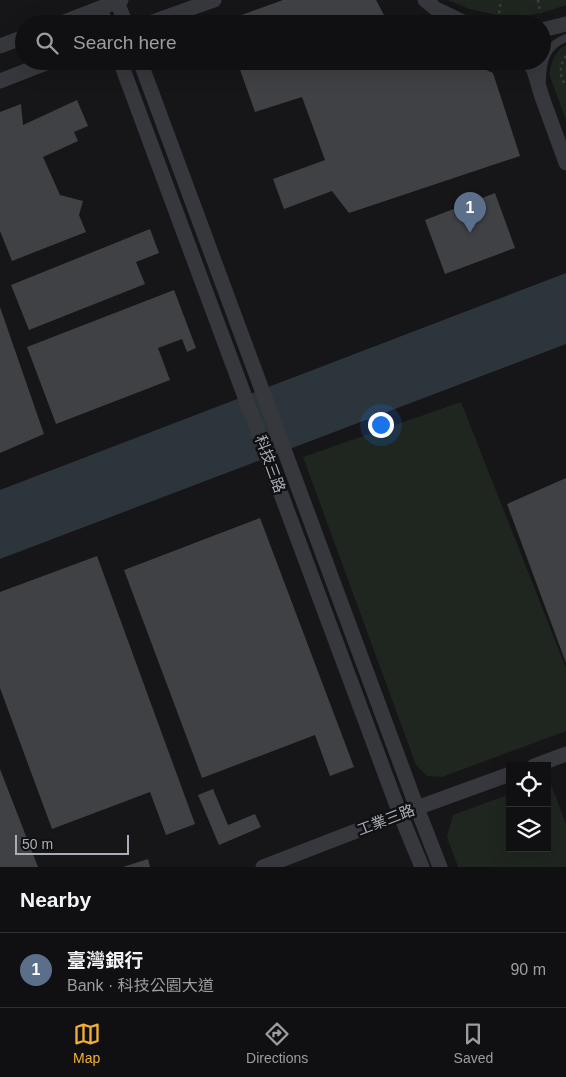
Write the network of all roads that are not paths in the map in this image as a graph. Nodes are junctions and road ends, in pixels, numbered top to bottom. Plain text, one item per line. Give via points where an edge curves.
1 (214, 0) edge
2 (425, 0) edge
3 (119, 1) edge
4 (100, 8) junction
5 (82, 15) edge
6 (103, 15) edge
7 (123, 15) edge
8 (172, 15) edge
9 (448, 15) edge
10 (566, 24) edge
11 (551, 28) edge
12 (566, 38) edge
13 (15, 40) edge
14 (0, 46) edge
15 (551, 48) edge
16 (28, 70) edge
17 (123, 70) edge
18 (143, 70) edge
19 (534, 70) edge
20 (542, 70) edge
21 (0, 81) edge
22 (542, 97) junction
23 (566, 163) edge
24 (566, 754) edge
25 (545, 762) edge
26 (506, 775) edge
27 (417, 808) junction
28 (400, 814) junction
29 (263, 867) edge
30 (422, 867) edge
31 (440, 867) edge

1 - 8 street
2 - 9 street
3 - 4 street
3 - 7 street
4 - 5 street
4 - 6 street
10 - 11 street
12 - 15 lane
13 - 14 street
16 - 21 street
17 - 28 street, 科技三路
18 - 27 street, 科技三路
19 - 22 street
20 - 22 lane
22 - 23 street
24 - 25 street
26 - 27 street, 工業三路
27 - 28 street, 工業三路
27 - 31 street, 科技三路
28 - 29 street, 工業三路
28 - 30 street, 科技三路

